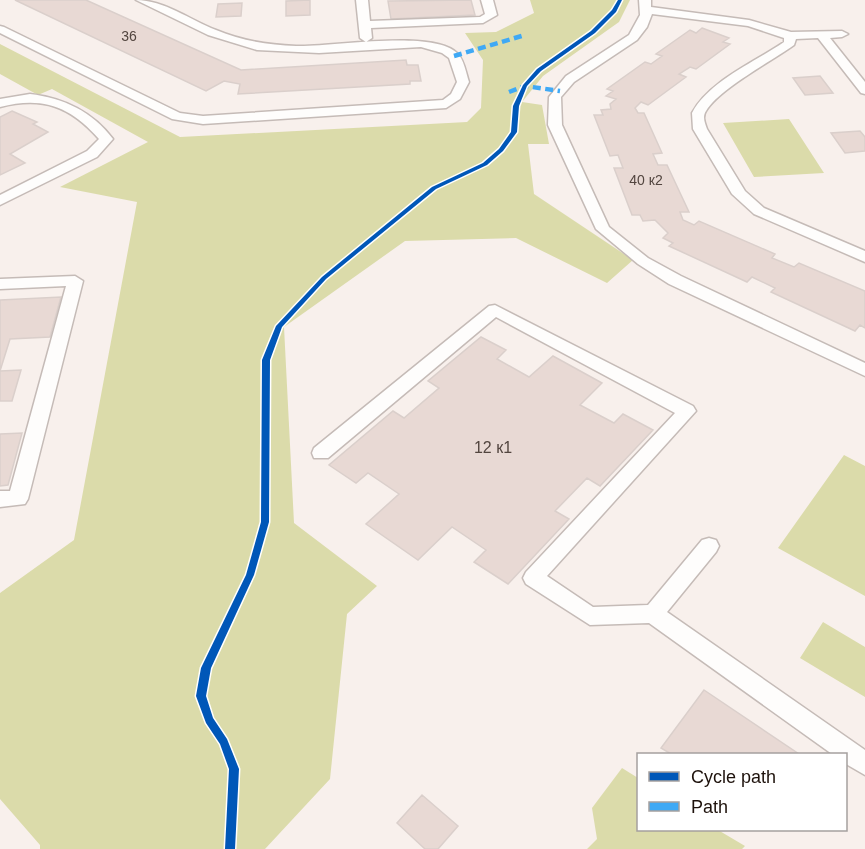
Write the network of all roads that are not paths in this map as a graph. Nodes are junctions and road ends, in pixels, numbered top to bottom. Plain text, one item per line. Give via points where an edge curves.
1 (141, 0) edge
2 (362, 0) edge
3 (487, 0) edge
4 (646, 5) edge
5 (364, 26) junction
6 (0, 29) edge
7 (842, 34) dead end
8 (820, 35) junction
9 (790, 36) junction
10 (366, 45) junction
11 (865, 90) edge
12 (0, 103) edge
13 (0, 201) edge
14 (865, 257) edge
15 (0, 284) edge
16 (865, 370) edge
17 (321, 453) dead end
18 (0, 500) edge
19 (709, 546) dead end
20 (652, 615) junction
21 (865, 764) edge

1 - 10 lane via 256,46 316,49
2 - 5 lane
3 - 5 lane via 491,15 483,20
4 - 9 lane via 740,21
4 - 16 lane via 645,22 635,36 570,80 555,97 555,125 603,229 675,280
5 - 10 lane
6 - 10 lane via 177,116 203,120 446,104 456,96 463,82 454,56 435,45
7 - 8 lane
8 - 9 lane
8 - 11 lane
9 - 14 lane via 790,43 706,103 699,111 699,129 739,194 759,211
12 - 13 lane via 48,98 93,123 106,139 92,154
15 - 18 lane via 75,281 18,499
17 - 20 lane via 495,310 687,411 533,578 590,616
19 - 20 lane
20 - 21 lane

